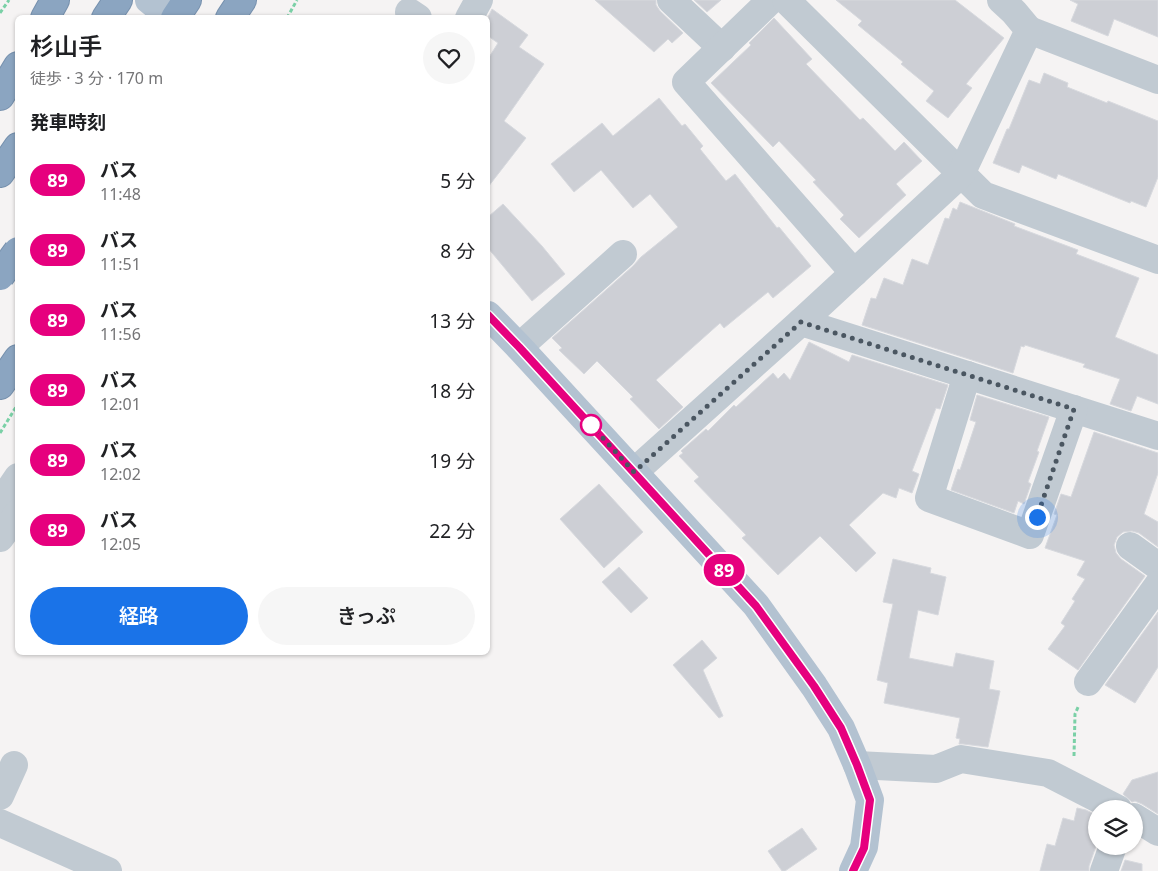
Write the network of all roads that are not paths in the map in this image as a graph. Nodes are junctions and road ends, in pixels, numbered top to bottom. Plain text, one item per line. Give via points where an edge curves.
1 (55, 0) edge
2 (118, 0) edge
3 (148, 0) edge
4 (187, 0) edge
5 (242, 0) edge
6 (479, 0) edge
7 (671, 0) edge
8 (771, 0) edge
9 (786, 0) edge
10 (1001, 0) edge
11 (47, 15) edge
12 (108, 15) edge
13 (167, 15) edge
14 (177, 15) edge
15 (232, 15) edge
16 (471, 15) edge
17 (1029, 30) junction
18 (722, 48) junction
19 (15, 71) edge
20 (1158, 80) edge
21 (0, 96) edge
22 (15, 151) edge
23 (0, 173) edge
24 (961, 174) junction
25 (15, 254) edge
26 (623, 254) dead end
27 (1158, 260) edge
28 (854, 273) junction
29 (0, 276) edge
30 (490, 317) edge
31 (801, 322) junction
32 (519, 347) junction
33 (15, 363) edge
34 (967, 375) junction
35 (0, 385) edge
36 (1074, 409) junction
37 (1158, 436) edge
38 (634, 472) junction
39 (15, 481) edge
40 (0, 503) edge
41 (15, 517) edge
42 (0, 538) edge
43 (1130, 546) dead end
44 (1158, 566) edge
45 (1158, 585) edge
46 (1088, 682) road end
47 (14, 765) dead end
48 (857, 765) junction
49 (0, 796) edge
50 (1100, 800) edge
51 (0, 823) edge
52 (1143, 823) edge
53 (1158, 832) edge
54 (1110, 855) edge
55 (108, 871) edge
56 (853, 871) edge
57 (1104, 871) edge

1 - 11 highway
2 - 12 highway
3 - 13 main road
4 - 14 highway
5 - 15 highway
6 - 16 street
7 - 18 street
8 - 18 street
9 - 24 street
10 - 17 street
17 - 20 street
17 - 24 street
18 - 28 street via 686,82
19 - 21 highway
22 - 23 highway
24 - 27 street via 983,195
24 - 28 street
25 - 29 highway, bridge
26 - 32 street
28 - 31 street
30 - 32 main road
31 - 34 street
31 - 38 street
32 - 38 main road
33 - 35 highway
34 - 36 street
34 - 36 street via 929,498 1030,535
36 - 37 street
38 - 48 main road via 756,606 841,728
39 - 40 street
41 - 42 street
43 - 44 street
45 - 46 street
47 - 49 street
48 - 50 street via 936,769 961,759 1048,773
48 - 56 main road via 870,800 864,848
51 - 55 street
52 - 53 street
54 - 57 street

